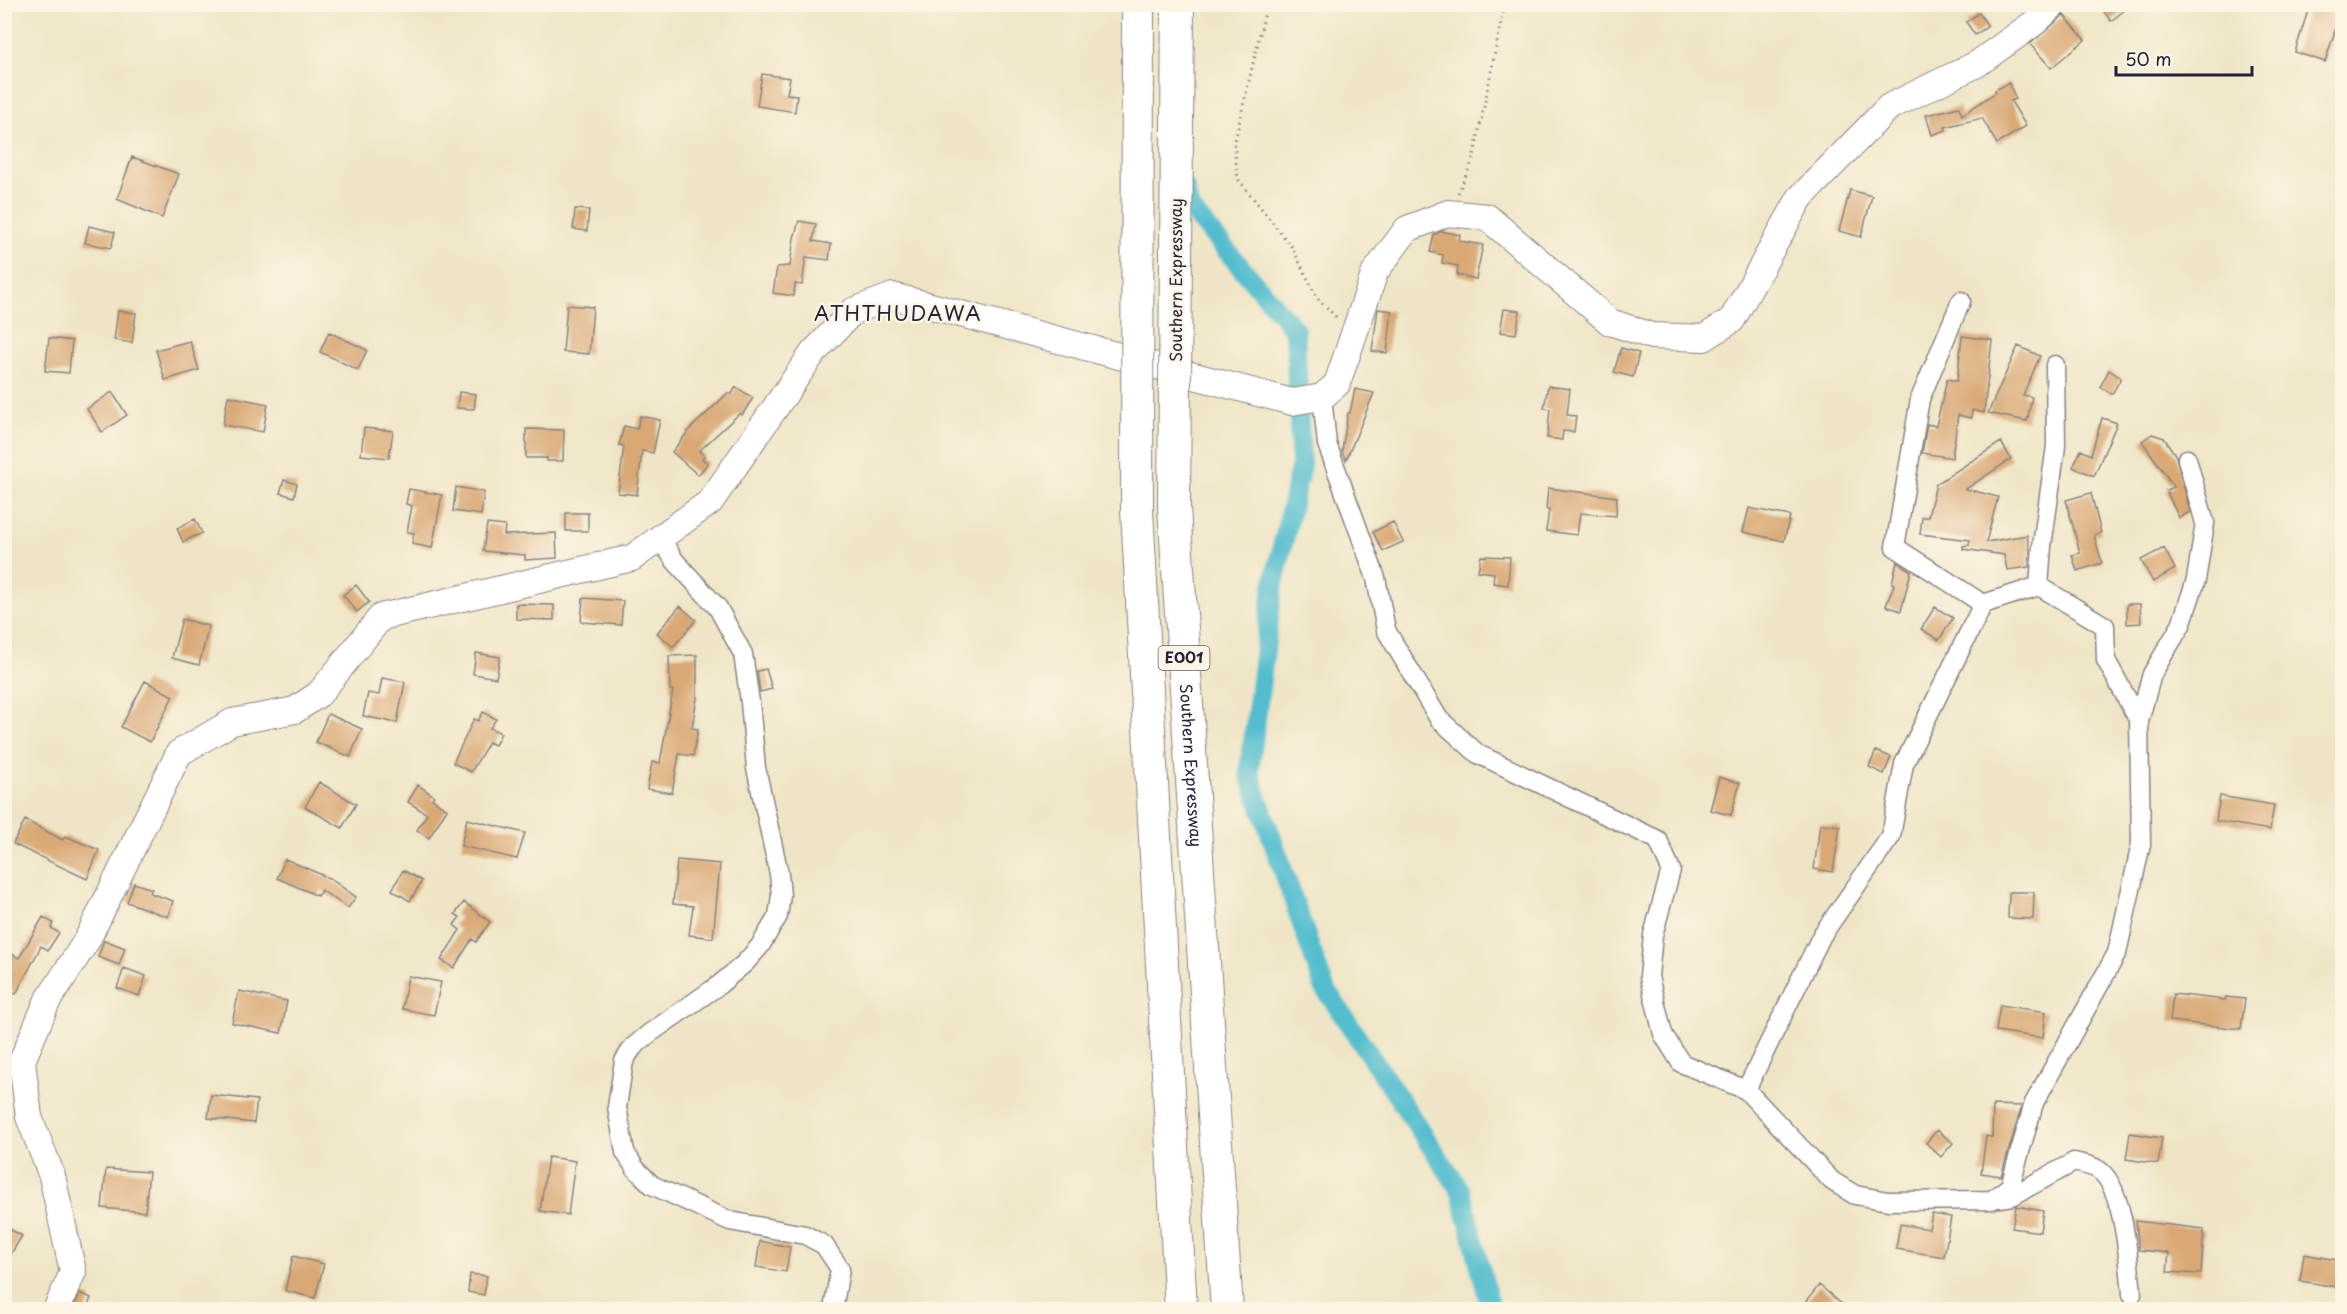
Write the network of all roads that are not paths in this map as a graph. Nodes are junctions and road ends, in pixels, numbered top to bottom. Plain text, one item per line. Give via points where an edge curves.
1 (1138, 4) edge
2 (1178, 4) edge
3 (2054, 4) edge
4 (1961, 301) dead end
5 (2055, 365) dead end
6 (1310, 400) junction
7 (2187, 459) dead end
8 (660, 538) junction
9 (2039, 586) junction
10 (1983, 604) junction
11 (2139, 721) junction
12 (1746, 1090) junction
13 (1992, 1200) junction
14 (2132, 1294) dead end
15 (56, 1310) edge
16 (833, 1310) edge
17 (1181, 1310) edge
18 (1227, 1310) edge

1 - 17 highway, E001, bridge via 1137,510
2 - 18 highway, Southern Expressway / E001, bridge via 1174,508
3 - 6 street via 1977,64 1889,107 1800,198 1732,320 1704,338 1652,336 1610,322 1487,217 1448,213 1407,229 1375,272 1337,384
4 - 10 street via 1920,399 1895,547
5 - 9 street via 2056,446
6 - 8 street via 893,296 853,311 845,319 813,353 710,502
6 - 12 street via 1376,578 1386,630 1439,719 1478,754 1658,840 1671,870 1653,935 1649,977 1663,1034 1681,1063
7 - 11 street via 2205,523 2196,580 2181,625 2151,674
8 - 15 street via 632,558 381,617 320,693 295,710 232,722 179,753 87,940 47,1002 22,1061 29,1117 52,1176 73,1272
8 - 16 street via 675,561 718,608 743,654 756,768 781,895 777,916 745,963 650,1033 624,1061 617,1107 626,1152 652,1185 730,1221 796,1232 824,1245 840,1269
9 - 10 street
9 - 11 street via 2105,626 2106,660
10 - 12 street via 1904,764 1891,836 1822,935
11 - 13 street via 2141,844 2116,953 2034,1103 2010,1186
12 - 13 street via 1832,1181 1855,1195 1888,1201
13 - 14 street via 2012,1196 2074,1161 2099,1169 2116,1194 2126,1234

